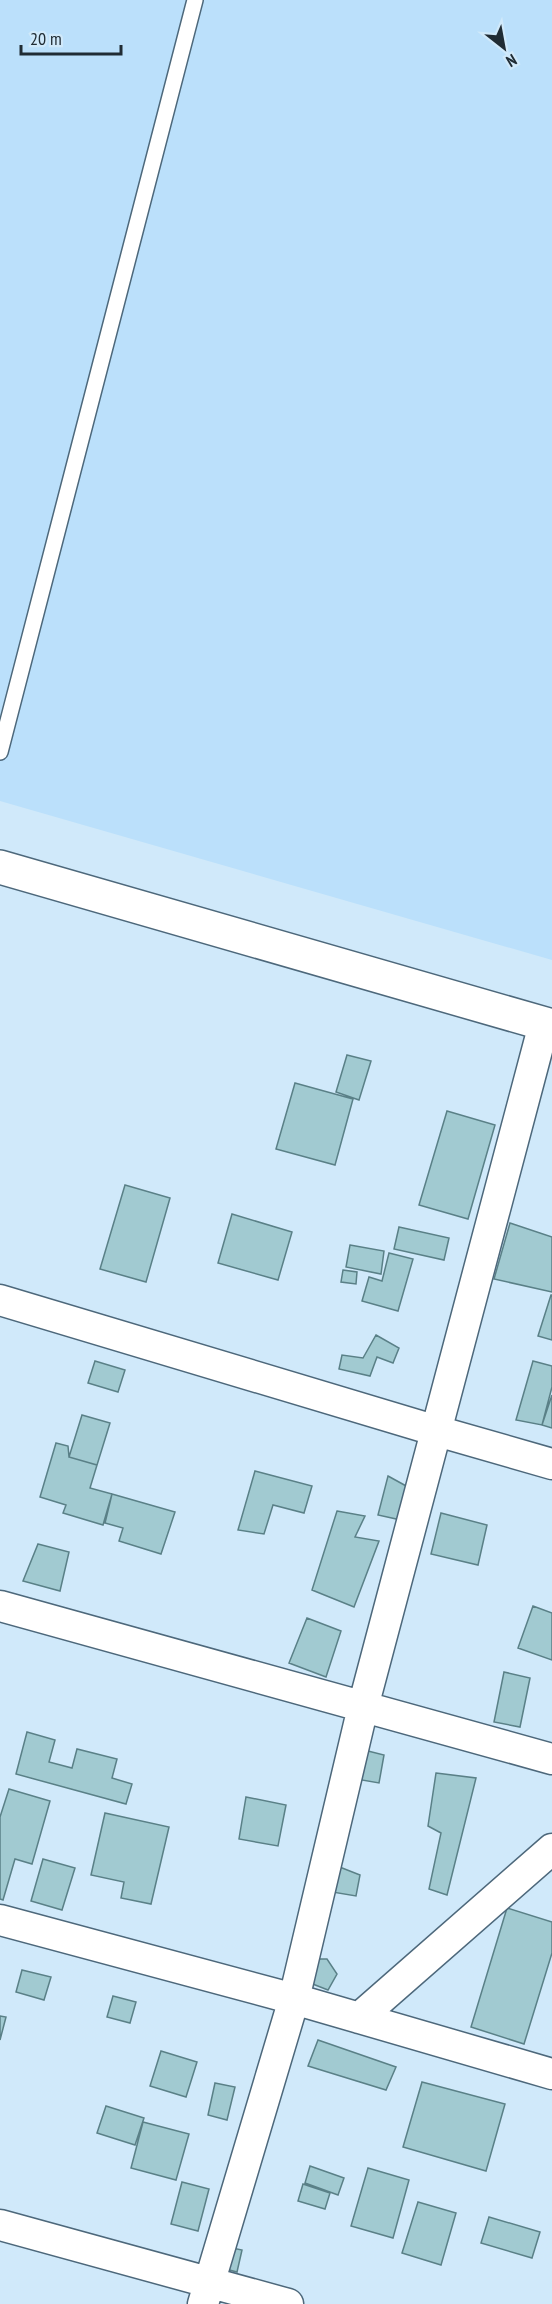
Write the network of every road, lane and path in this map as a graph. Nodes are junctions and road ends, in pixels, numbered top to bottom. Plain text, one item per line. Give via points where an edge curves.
1 (195, 0) edge
2 (0, 752) edge
3 (0, 867) edge
4 (548, 1025) edge
5 (0, 1300) edge
6 (437, 1431) junction
7 (552, 1464) edge
8 (0, 1606) edge
9 (363, 1707) junction
10 (552, 1759) edge
11 (552, 1849) edge
12 (0, 1920) edge
13 (294, 1999) junction
14 (359, 2018) junction
15 (552, 2074) edge
16 (0, 2225) edge
17 (207, 2293) edge
18 (288, 2304) edge

1 - 2 lane
3 - 4 street
4 - 6 street
5 - 6 street
6 - 7 street
6 - 9 street
8 - 9 street
9 - 10 street
9 - 13 street
11 - 14 street
12 - 13 street
13 - 14 street
13 - 17 street
14 - 15 street
16 - 17 street
17 - 18 street

